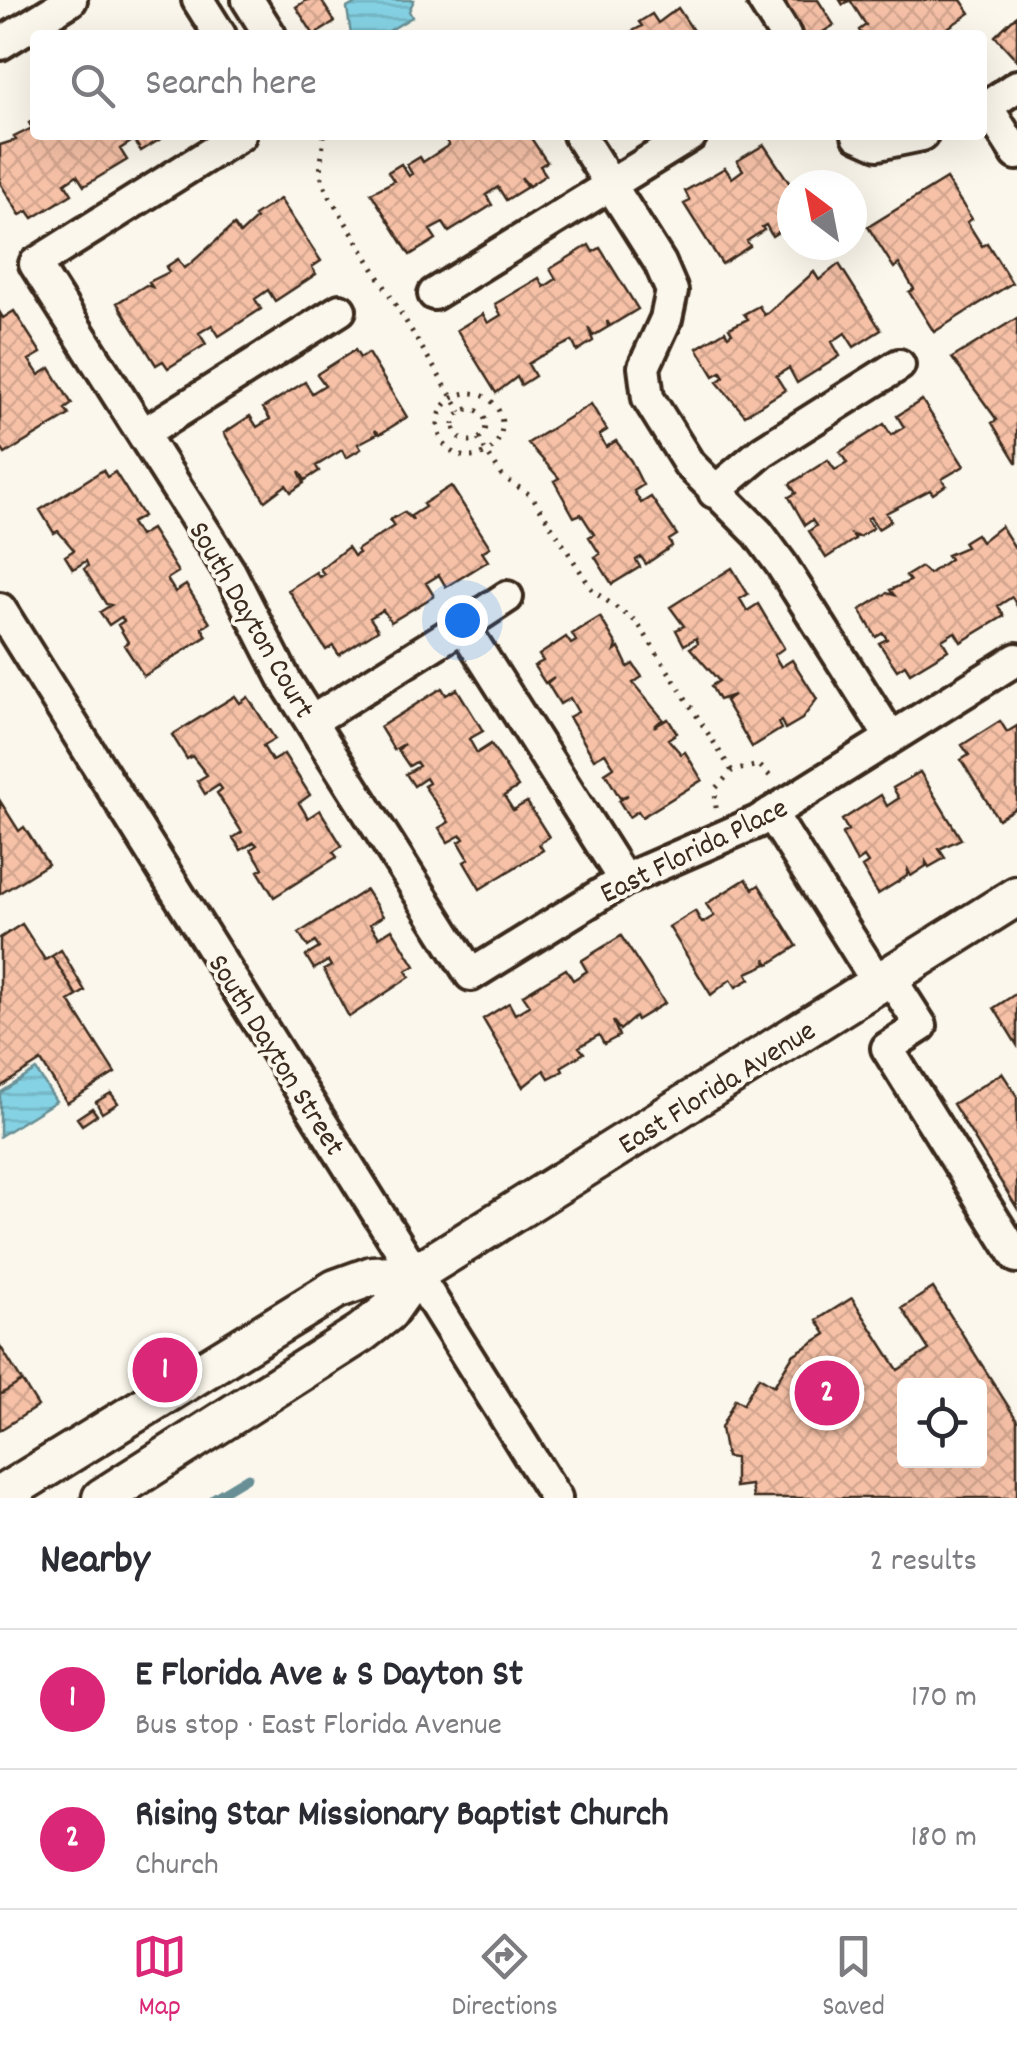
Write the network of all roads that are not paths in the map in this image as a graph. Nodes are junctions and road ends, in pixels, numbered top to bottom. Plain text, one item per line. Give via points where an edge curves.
1 (71, 0) edge
2 (198, 0) edge
3 (248, 0) edge
4 (763, 0) edge
5 (217, 30) edge
6 (267, 30) edge
7 (782, 30) edge
8 (0, 44) edge
9 (1017, 86) edge
10 (987, 108) edge
11 (987, 112) edge
12 (232, 140) edge
13 (582, 140) edge
14 (682, 140) edge
15 (869, 140) edge
16 (898, 140) edge
17 (1017, 154) edge
18 (610, 185) junction
19 (434, 294) dead end
20 (340, 310) dead end
21 (899, 365) dead end
22 (143, 434) junction
23 (714, 492) junction
24 (507, 597) dead end
25 (0, 609) edge
26 (463, 626) junction
27 (12, 656) edge
28 (1017, 659) edge
29 (312, 721) junction
30 (891, 738) junction
31 (781, 807) junction
32 (624, 880) junction
33 (1017, 896) edge
34 (471, 975) joint
35 (884, 980) junction
36 (1017, 1257) edge
37 (415, 1274) junction
38 (0, 1496) edge
39 (102, 1498) edge
40 (556, 1498) edge

1 - 8 street
2 - 5 street
3 - 6 street
4 - 7 street
9 - 10 street
11 - 17 street
12 - 22 street, South Dayton Court via 36,264
13 - 18 street
14 - 18 street
15 - 16 street
18 - 19 street
18 - 23 street via 672,291 644,366 646,393
20 - 22 street
21 - 23 street via 763,451
22 - 29 street, South Dayton Court
23 - 30 street via 758,532
24 - 26 street
25 - 27 street, South Dayton Street
26 - 29 street
26 - 32 street
27 - 37 street, South Dayton Street
28 - 30 street, East Florida Place
29 - 34 street, South Dayton Court
30 - 31 street, East Florida Place
31 - 32 street, East Florida Place
31 - 35 street
32 - 34 street, East Florida Place
33 - 35 main road, East Florida Avenue
35 - 36 street via 921,1026 887,1048
35 - 37 main road, East Florida Avenue
37 - 38 main road, East Florida Avenue via 372,1276 336,1289
37 - 39 main road, East Florida Avenue via 388,1312 361,1333
37 - 40 street, South Dayton Street

